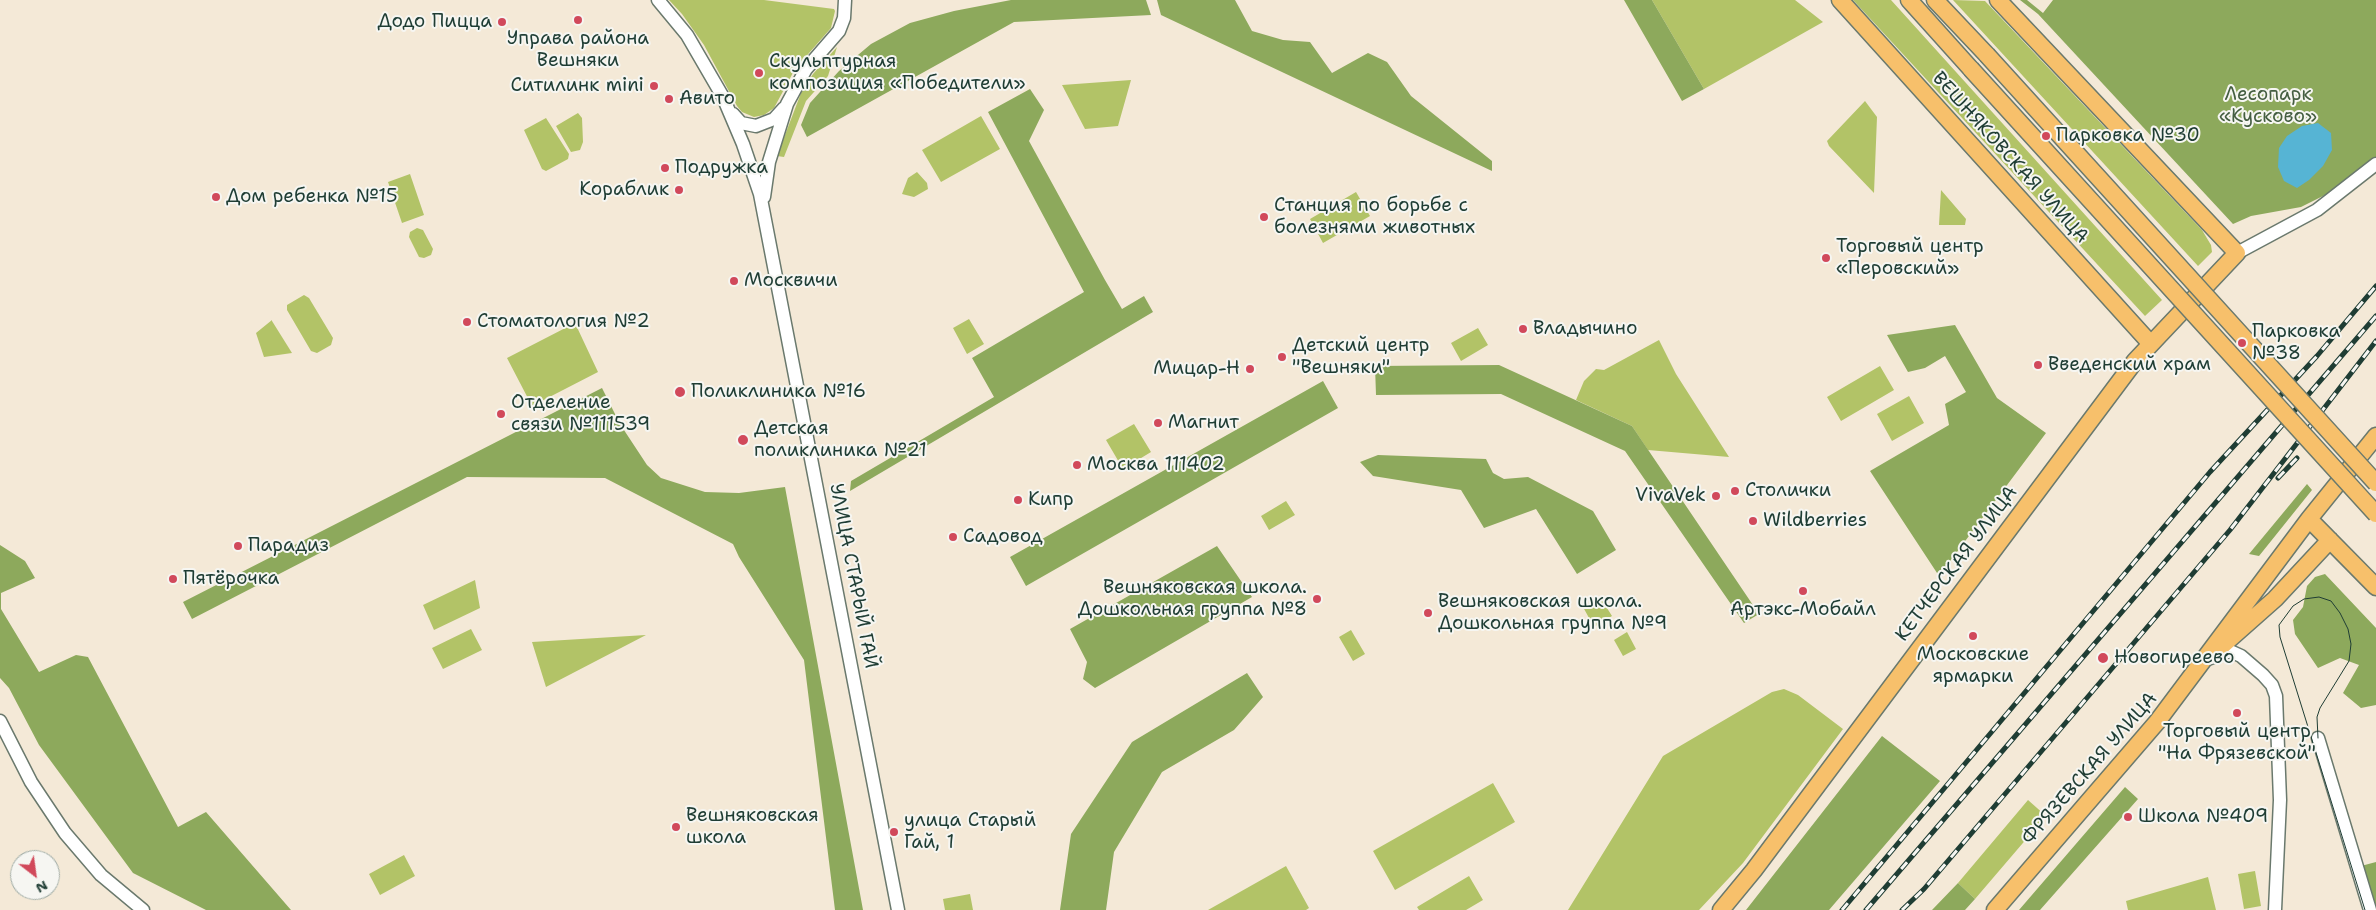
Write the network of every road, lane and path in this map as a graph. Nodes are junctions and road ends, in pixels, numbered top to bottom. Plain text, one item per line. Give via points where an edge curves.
1 (845, 0) edge
2 (1840, 0) edge
3 (1909, 0) edge
4 (1935, 0) edge
5 (1998, 0) edge
6 (661, 2) edge
7 (787, 104) junction
8 (729, 110) junction
9 (2376, 164) edge
10 (766, 220) junction
11 (2237, 253) junction
12 (2150, 343) junction
13 (2376, 436) edge
14 (2376, 483) edge
15 (2376, 514) edge
16 (2309, 519) junction
17 (2330, 540) junction
18 (2376, 587) edge
19 (2204, 660) junction
20 (0, 721) edge
21 (2318, 738) dead end
22 (143, 910) edge
23 (898, 910) edge
24 (1721, 910) edge
25 (1995, 910) edge
26 (2275, 910) edge
27 (2370, 910) edge

1 - 7 street, УЛИЦА СТАРЫЙ ГАЙ via 839,31 806,69
2 - 12 main road, ВЕШНЯКОВСКАЯ УЛИЦА
3 - 15 main road, bridge
4 - 14 main road, bridge
5 - 11 main road
6 - 8 street, УЛИЦА СТАРЫЙ ГАЙ via 708,69
7 - 8 street, УЛИЦА СТАРЫЙ ГАЙ via 774,119 756,126 741,123
7 - 10 street, УЛИЦА СТАРЫЙ ГАЙ via 765,184
8 - 10 street, УЛИЦА СТАРЫЙ ГАЙ via 751,166
9 - 11 street via 2317,210
10 - 23 street, УЛИЦА СТАРЫЙ ГАЙ
11 - 12 main road, КЕТЧЕРСКАЯ УЛИЦА
12 - 24 main road, КЕТЧЕРСКАЯ УЛИЦА
13 - 16 main road, ФРЯЗЕВСКАЯ УЛИЦА
16 - 17 main road
16 - 19 main road, ФРЯЗЕВСКАЯ УЛИЦА
17 - 18 main road
17 - 19 main road via 2275,599
19 - 25 main road, ФРЯЗЕВСКАЯ УЛИЦА via 2157,722
19 - 26 street via 2230,651 2241,656 2272,685 2276,696 2280,800
20 - 22 street via 31,782 66,833 102,875
21 - 27 street

